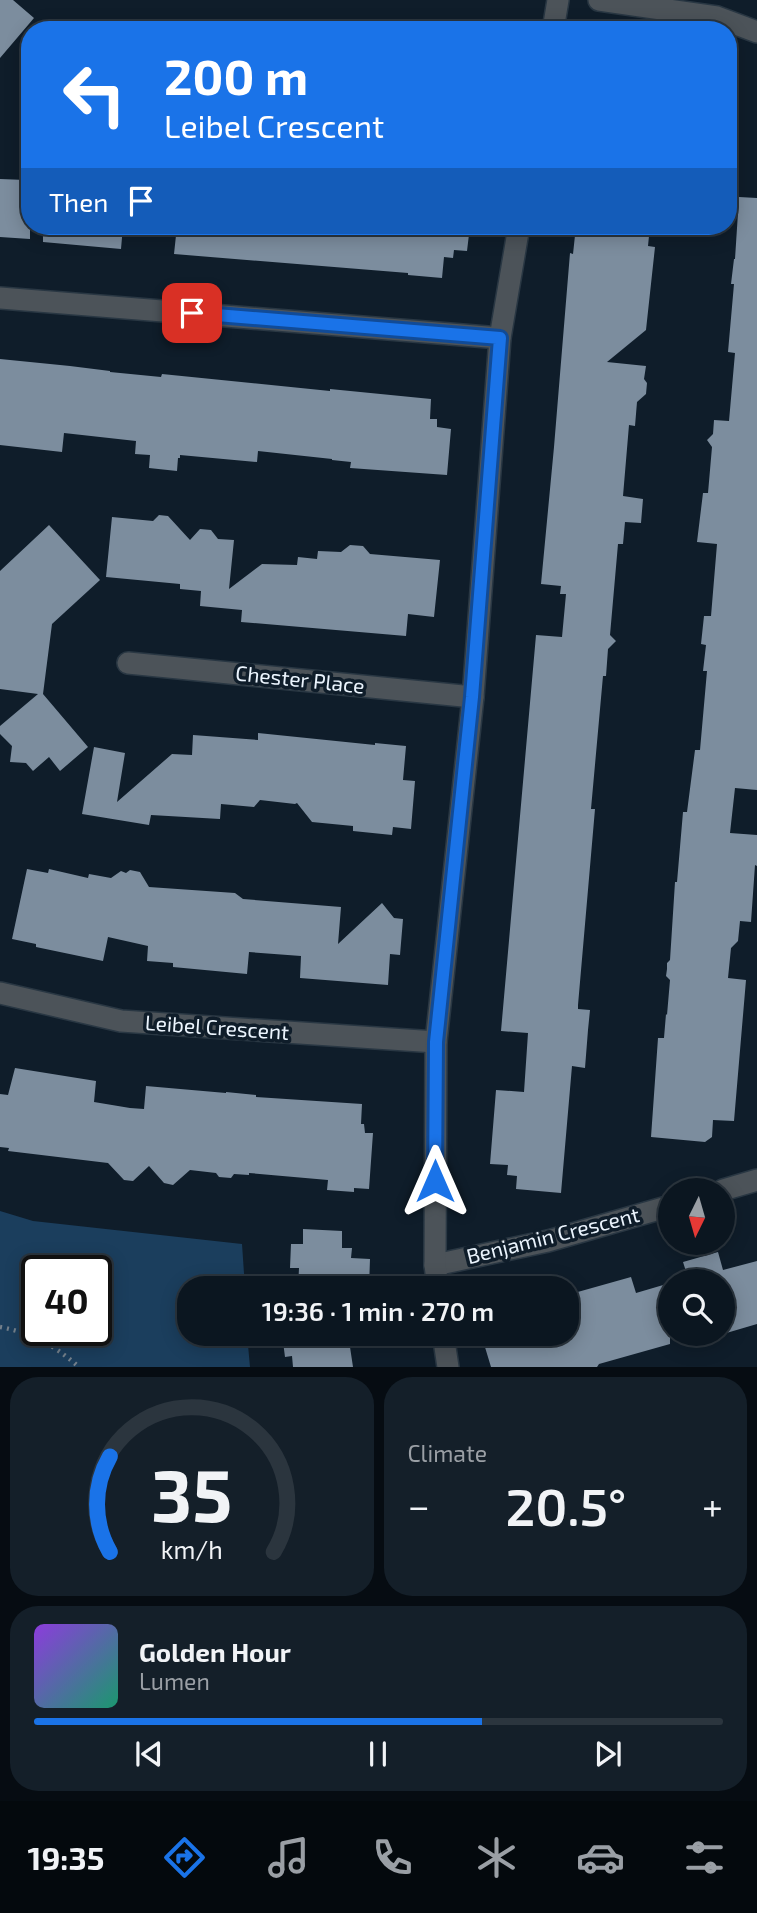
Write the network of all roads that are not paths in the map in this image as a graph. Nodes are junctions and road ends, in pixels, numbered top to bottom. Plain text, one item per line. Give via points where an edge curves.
1 (558, 0) edge
2 (599, 0) edge
3 (554, 21) edge
4 (728, 21) edge
5 (737, 24) edge
6 (757, 32) edge
7 (517, 235) edge
8 (0, 298) edge
9 (500, 338) junction
10 (128, 663) dead end
11 (472, 697) junction
12 (0, 993) edge
13 (436, 1042) junction
14 (757, 1180) edge
15 (735, 1186) edge
16 (658, 1209) edge
17 (435, 1265) junction
18 (436, 1276) edge
19 (445, 1346) edge
20 (448, 1367) edge

1 - 3 street
2 - 4 street
5 - 6 street
7 - 9 street
8 - 9 street
9 - 11 street
10 - 11 street, Chester Place
11 - 13 street
12 - 13 street, Leibel Crescent via 121,1021
13 - 17 street
14 - 15 street
16 - 17 street, Benjamin Crescent via 548,1241
17 - 18 street
19 - 20 street

